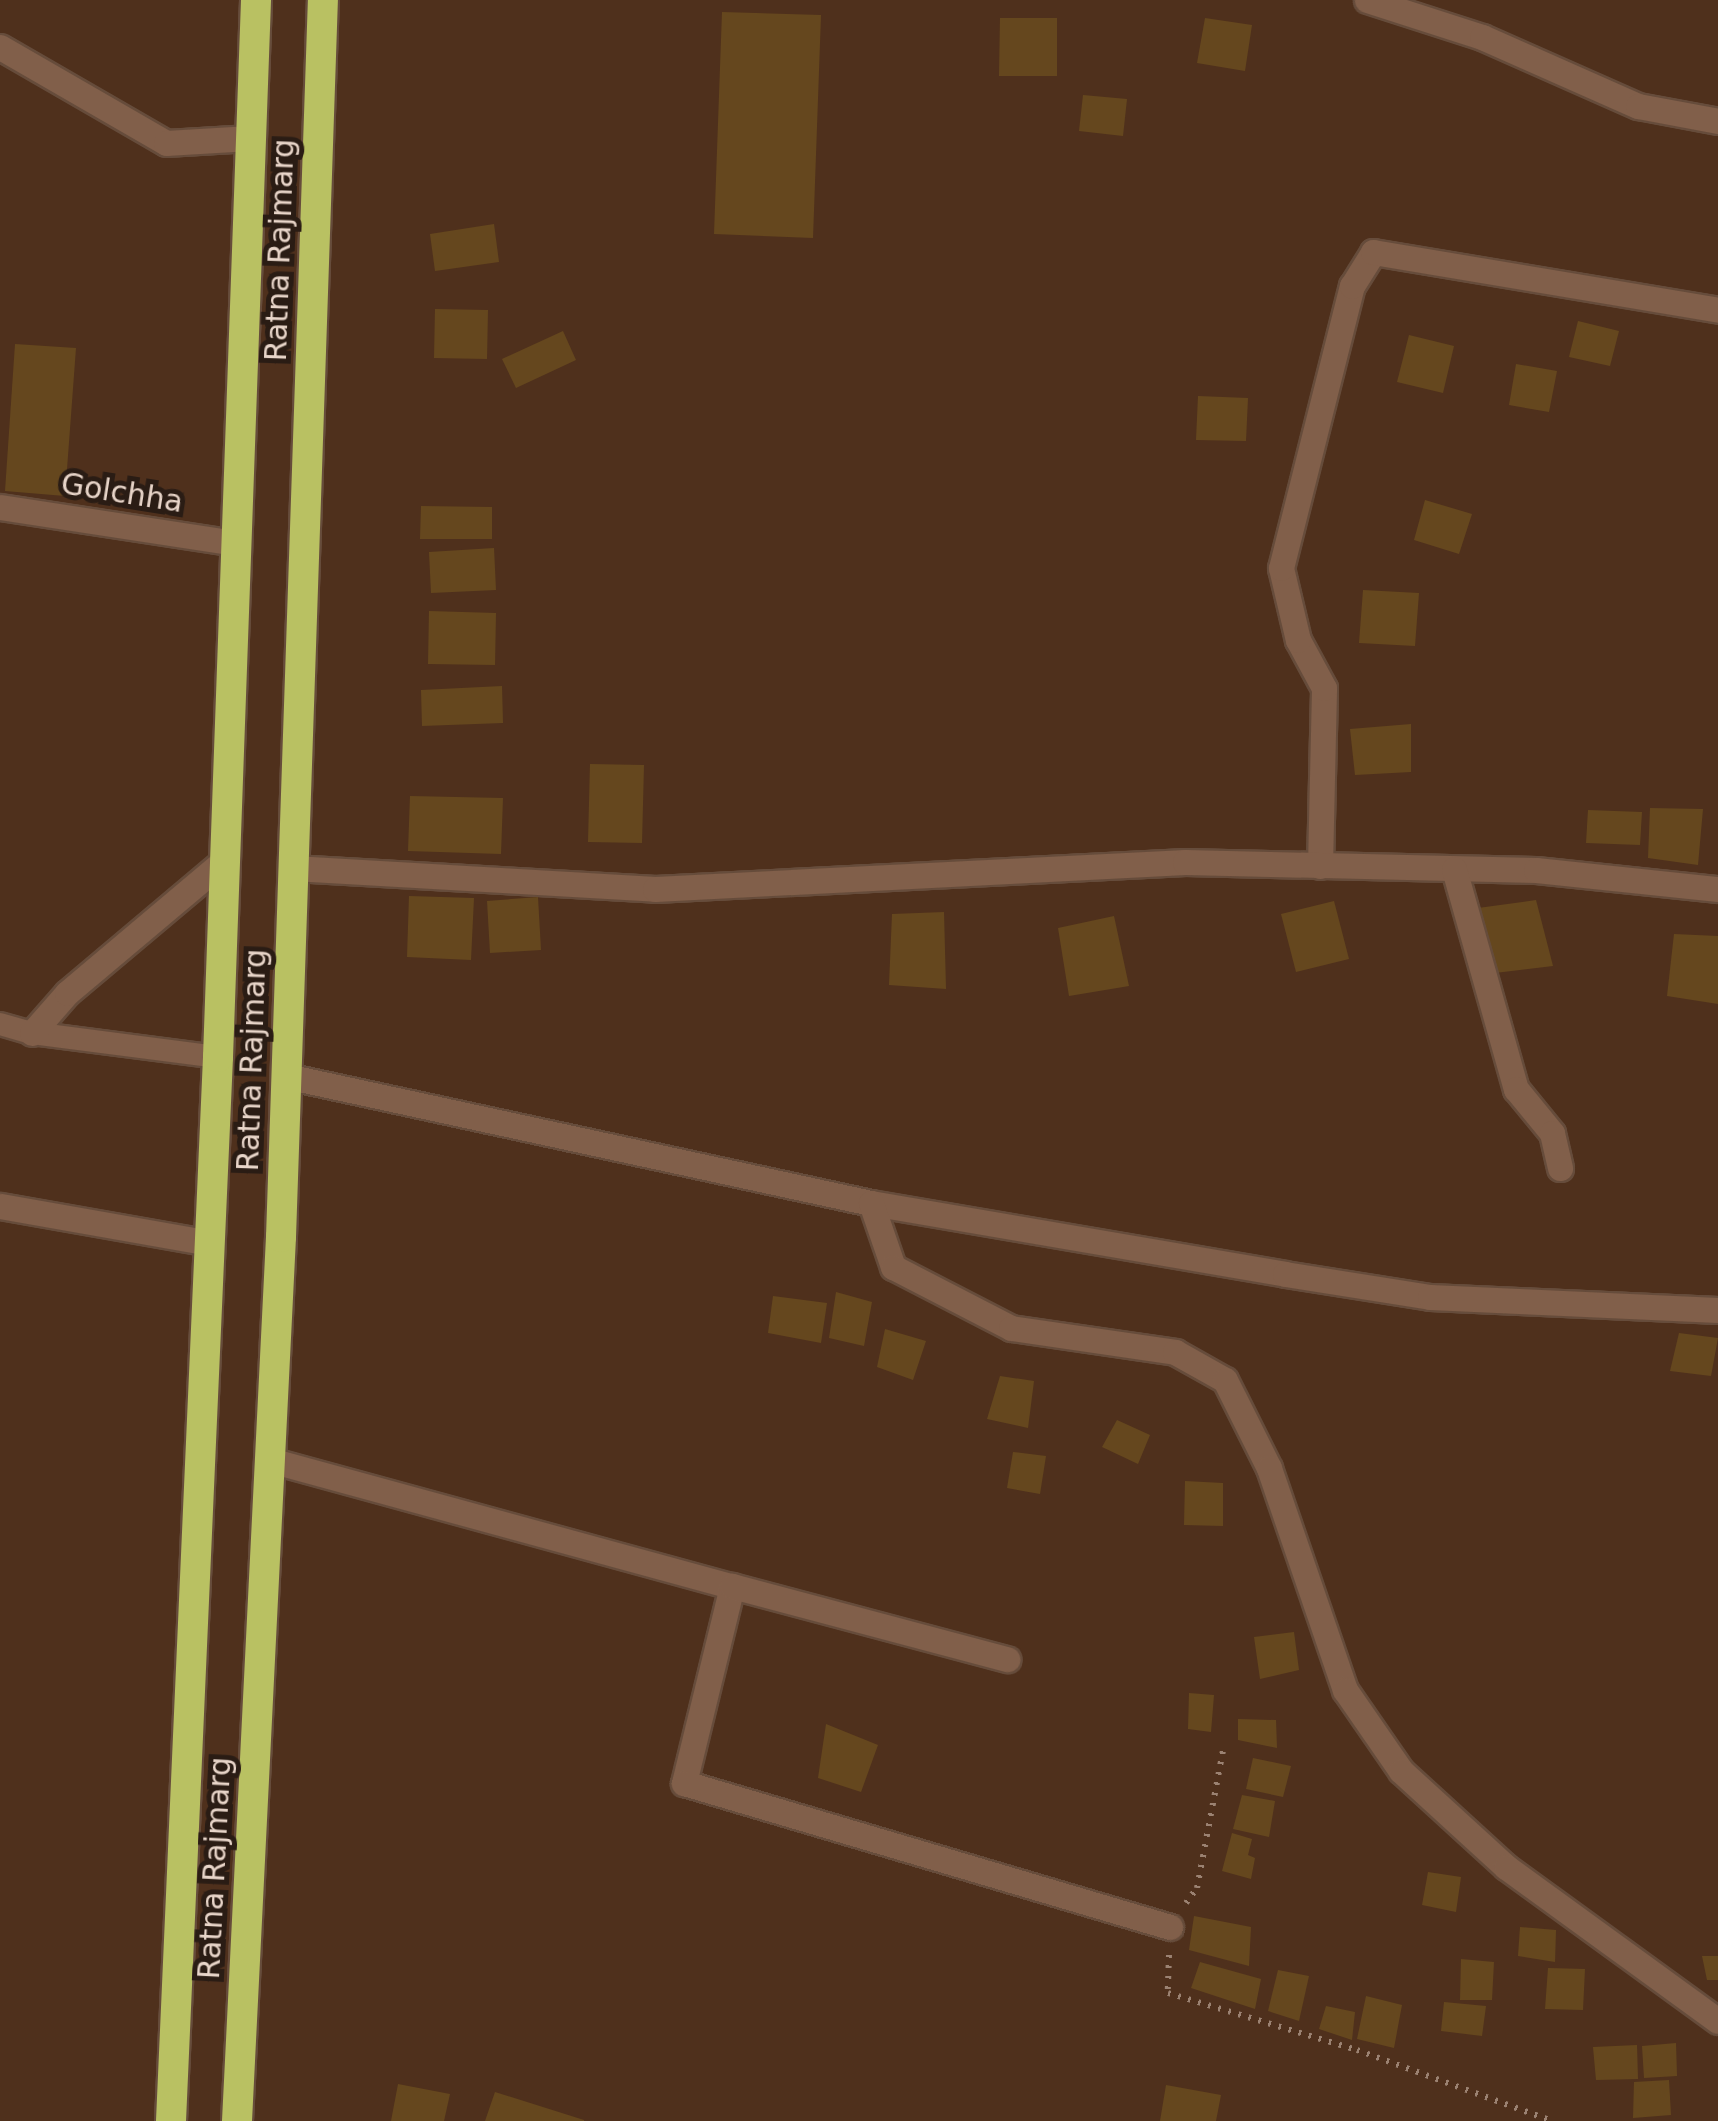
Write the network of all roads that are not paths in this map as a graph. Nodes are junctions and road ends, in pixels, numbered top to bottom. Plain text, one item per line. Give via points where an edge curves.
1 (256, 0) edge
2 (323, 0) edge
3 (1367, 0) edge
4 (0, 48) edge
5 (1718, 120) edge
6 (250, 138) junction
7 (1718, 310) edge
8 (0, 506) edge
9 (234, 543) junction
10 (225, 860) junction
11 (1320, 866) junction
12 (293, 868) junction
13 (1454, 869) junction
14 (1718, 889) edge
15 (0, 1024) edge
16 (32, 1033) junction
17 (218, 1057) junction
18 (286, 1076) junction
19 (1560, 1168) dead end
20 (872, 1203) junction
21 (0, 1206) edge
22 (210, 1243) junction
23 (1718, 1310) edge
24 (270, 1460) junction
25 (732, 1586) junction
26 (1007, 1660) dead end
27 (1170, 1926) road end
28 (1718, 2021) edge
29 (172, 2121) edge
30 (238, 2121) edge

1 - 6 highway, Ratna Rajmarg
2 - 12 highway, Ratna Rajmarg
3 - 5 street via 1482,36 1638,106
4 - 6 street via 166,144
6 - 9 highway, Ratna Rajmarg
7 - 11 street via 1373,252 1352,286 1281,568 1298,640 1324,688
8 - 9 street, Golchha
9 - 10 highway, Ratna Rajmarg
10 - 16 street via 67,992
10 - 17 highway, Ratna Rajmarg
11 - 12 street via 1185,862 655,889
11 - 13 street
12 - 18 highway, Ratna Rajmarg
13 - 14 street via 1536,870
13 - 19 street via 1516,1089 1552,1133
15 - 16 lane
16 - 17 lane
17 - 22 highway, Ratna Rajmarg
18 - 20 street
18 - 24 highway, Ratna Rajmarg
20 - 23 street via 1430,1297
20 - 28 street via 892,1267 1011,1328 1175,1352 1224,1380 1270,1468 1345,1690 1400,1771 1506,1867
21 - 22 street
22 - 29 highway, Ratna Rajmarg
24 - 25 street
24 - 30 highway, Ratna Rajmarg
25 - 26 street
25 - 27 street via 684,1782

